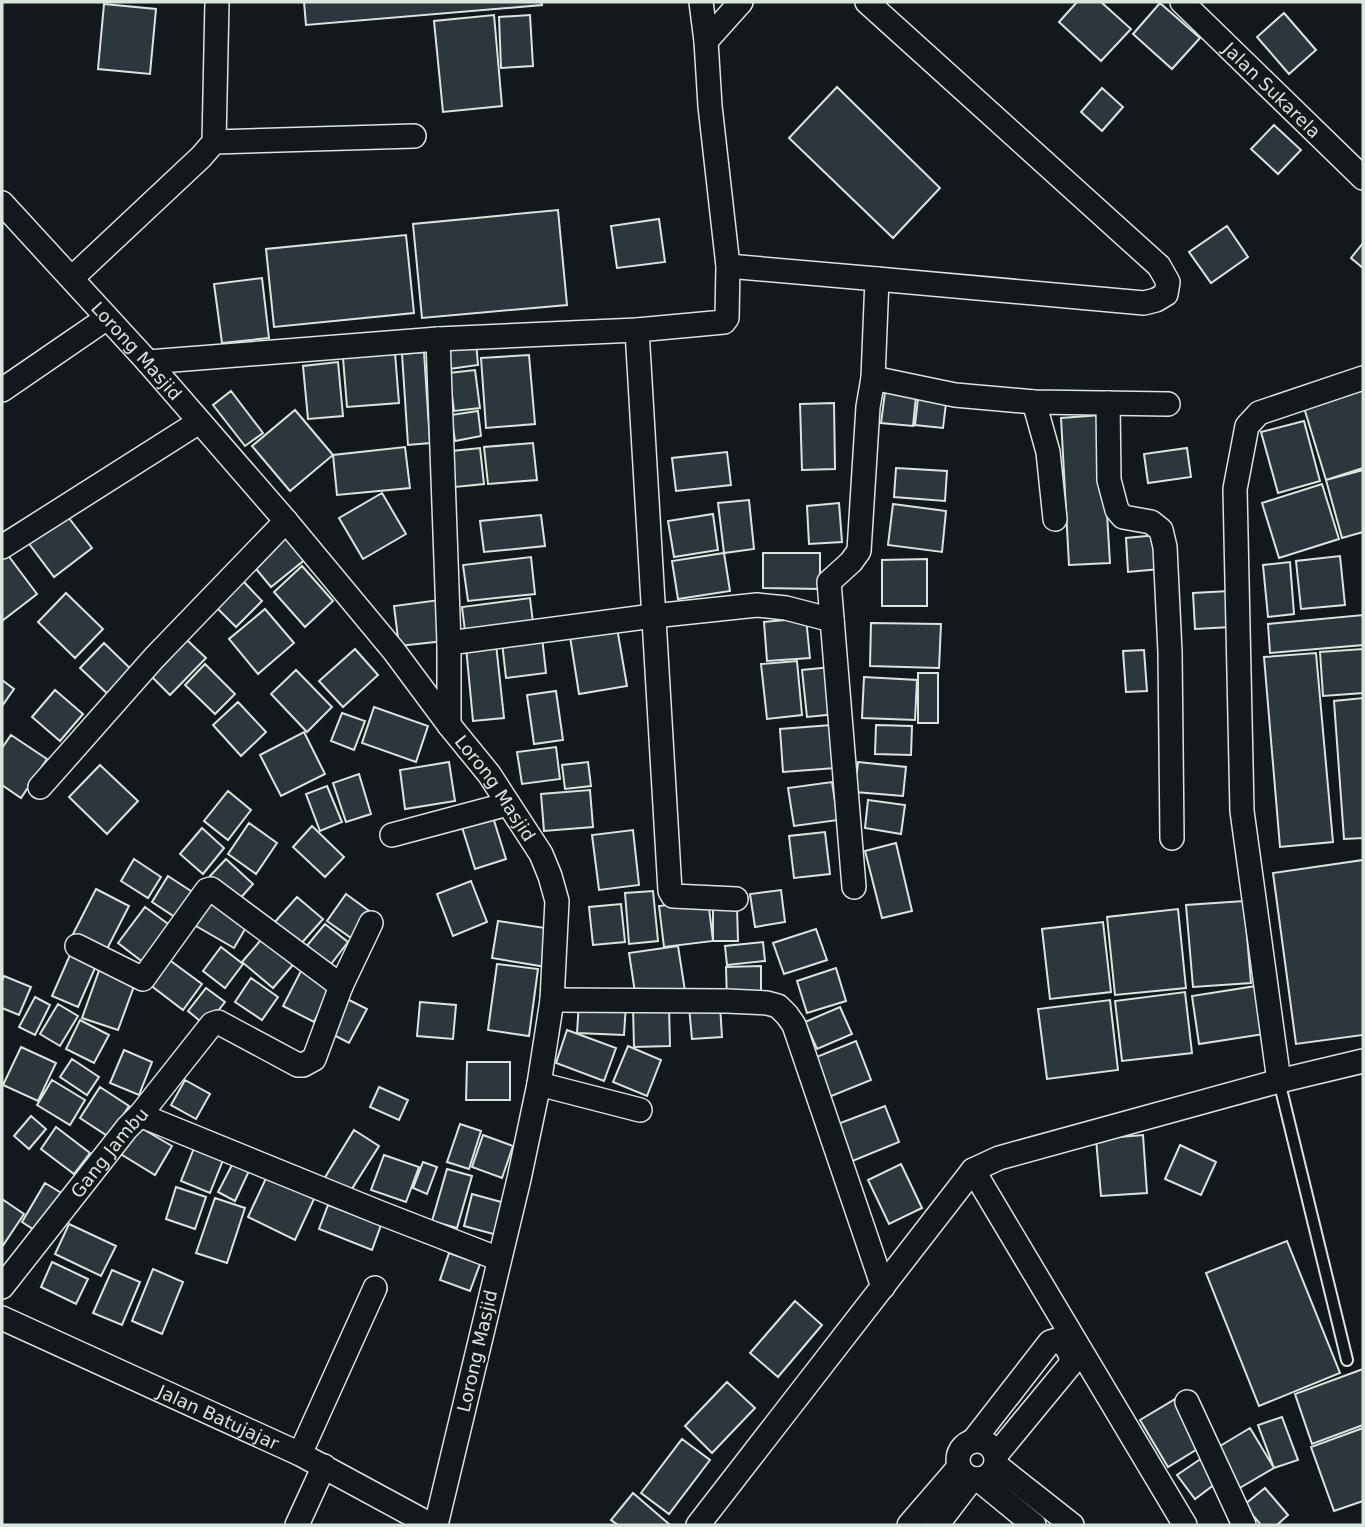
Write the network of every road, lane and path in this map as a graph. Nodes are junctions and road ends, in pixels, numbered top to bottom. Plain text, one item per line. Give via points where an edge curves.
1 (217, 2) edge
2 (701, 2) edge
3 (741, 2) edge
4 (867, 2) edge
5 (1182, 2) edge
6 (706, 41) junction
7 (414, 136) dead end
8 (214, 142) junction
9 (1363, 178) edge
10 (2, 203) edge
11 (728, 266) junction
12 (72, 278) junction
13 (877, 279) junction
14 (107, 318) junction
15 (638, 330) junction
16 (438, 338) junction
17 (148, 362) junction
18 (873, 378) junction
19 (1363, 378) edge
20 (2, 390) edge
21 (1034, 402) junction
22 (1108, 403) junction
23 (1168, 404) dead end
24 (199, 422) junction
25 (1055, 519) dead end
26 (286, 521) junction
27 (2, 548) edge
28 (653, 616) junction
29 (832, 620) junction
30 (449, 643) junction
31 (449, 725) junction
32 (40, 787) dead end
33 (509, 804) junction
34 (392, 835) dead end
35 (1172, 838) dead end
36 (854, 887) dead end
37 (736, 899) dead end
38 (371, 923) dead end
39 (77, 946) dead end
40 (341, 986) junction
41 (552, 1000) junction
42 (1363, 1062) edge
43 (1279, 1081) junction
44 (539, 1084) junction
45 (640, 1110) dead end
46 (140, 1115) junction
47 (974, 1170) junction
48 (499, 1259) junction
49 (883, 1286) junction
50 (2, 1287) edge
51 (375, 1288) dead end
52 (2, 1318) edge
53 (1347, 1360) dead end
54 (1187, 1402) dead end
55 (300, 1454) junction
56 (324, 1466) junction
57 (980, 1469) junction
58 (297, 1525) edge
59 (433, 1525) edge
60 (698, 1525) edge
61 (909, 1525) edge
62 (937, 1525) edge
63 (1034, 1525) edge
64 (1072, 1525) edge
65 (1185, 1525) edge
66 (1244, 1525) edge

1 - 8 street
2 - 6 street
3 - 6 street
4 - 13 street via 1159,266 1168,282 1166,294 1144,303
5 - 9 street, Jalan Sukarela
6 - 11 street
7 - 8 street
8 - 12 street
10 - 12 street, Lorong Masjid
11 - 13 street
11 - 15 street via 724,322
12 - 14 street, Lorong Masjid
13 - 18 street
14 - 17 street, Lorong Masjid
14 - 20 street
15 - 16 street
15 - 28 street
16 - 17 street
16 - 30 street
17 - 24 street, Lorong Masjid
18 - 21 street via 955,395
18 - 29 street via 859,551 829,582
19 - 43 street via 1259,413 1248,426 1235,489 1242,811
21 - 22 street
21 - 25 street via 1048,452
22 - 23 street
22 - 35 street via 1109,480 1117,510 1123,517 1151,522 1161,530 1165,547
24 - 26 street, Lorong Masjid
24 - 27 street
26 - 31 street, Lorong Masjid
26 - 32 street via 154,658
28 - 29 street via 757,605
28 - 30 street
28 - 37 street via 670,891 673,896
29 - 36 street
30 - 31 street
31 - 33 street, Lorong Masjid
33 - 34 street
33 - 41 street, Lorong Masjid via 541,854 557,901
38 - 40 street
39 - 40 street via 143,979 211,889
40 - 46 street, Gang Jambu via 314,1059 298,1065 218,1022
41 - 44 street, Lorong Masjid
41 - 49 street via 727,1001 778,1006 793,1025
42 - 43 street
43 - 47 street via 999,1158
43 - 53 lane
44 - 45 street
44 - 48 street, Lorong Masjid
46 - 48 street
46 - 50 street, Gang Jambu
47 - 49 street
47 - 65 street
48 - 59 street, Lorong Masjid
49 - 60 street
51 - 55 street
52 - 55 street, Jalan Batujajar
54 - 66 street
55 - 56 street, Jalan Batujajar
56 - 58 street
56 - 59 street, Jalan Batujajar
57 - 57 street via 1071,1364 1063,1342 1050,1342 973,1441 963,1447 958,1456
57 - 61 street
57 - 62 street
57 - 63 street
57 - 64 street

